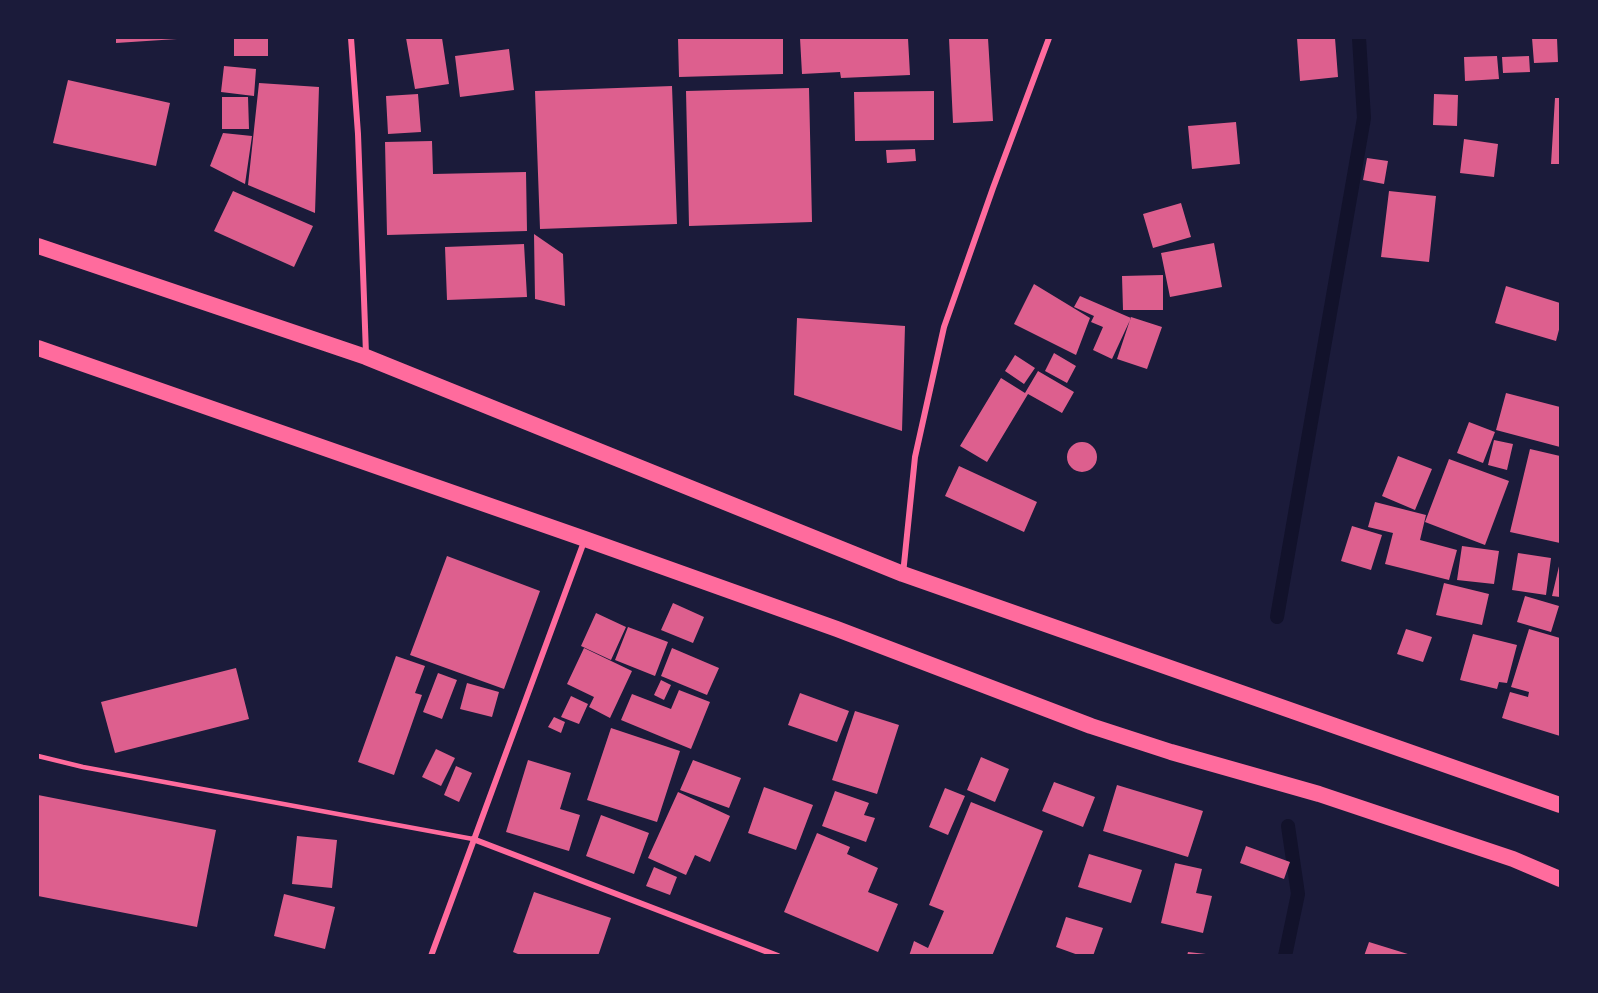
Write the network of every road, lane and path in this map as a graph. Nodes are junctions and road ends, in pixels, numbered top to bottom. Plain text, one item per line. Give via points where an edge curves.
1 (351, 38) edge
2 (1050, 38) edge
3 (38, 246) edge
4 (38, 348) edge
5 (366, 357) junction
6 (585, 539) junction
7 (903, 574) junction
8 (38, 756) edge
9 (1560, 805) edge
10 (473, 839) junction
11 (1560, 879) edge
12 (430, 956) edge
13 (778, 956) edge

1 - 5 street
2 - 7 street via 944,327 915,458
3 - 5 highway
4 - 6 highway
5 - 7 highway
6 - 10 street
6 - 11 highway via 1091,726 1319,794 1513,859
7 - 9 highway
8 - 10 lane
10 - 12 street
10 - 13 street

